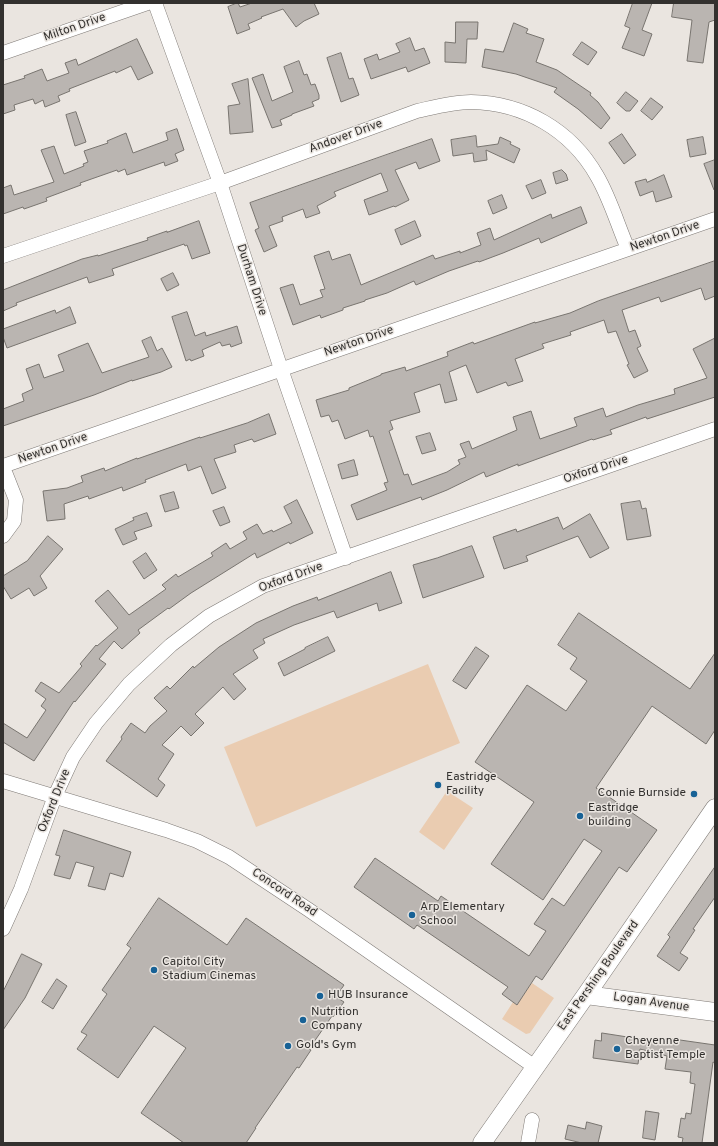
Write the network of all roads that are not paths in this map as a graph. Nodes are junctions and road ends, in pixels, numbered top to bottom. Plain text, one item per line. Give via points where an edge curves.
1 (148, 3) edge
2 (155, 3) edge
3 (3, 53) edge
4 (220, 183) junction
5 (715, 220) edge
6 (628, 250) junction
7 (3, 256) edge
8 (281, 370) junction
9 (715, 429) edge
10 (3, 467) edge
11 (3, 536) edge
12 (346, 558) junction
13 (3, 781) edge
14 (55, 796) junction
15 (715, 808) edge
16 (3, 929) edge
17 (586, 995) junction
18 (715, 1012) edge
19 (535, 1066) junction
20 (532, 1120) dead end
21 (482, 1143) edge
22 (528, 1143) edge

1 - 3 street, Milton Drive
2 - 4 street, Durham Drive
4 - 6 street, Andover Drive via 417,111 470,102 493,104 518,110 542,120 580,151 598,176
4 - 7 street, Andover Drive
4 - 8 street, Durham Drive
5 - 6 street, Newton Drive
6 - 8 street, Newton Drive
8 - 10 street, Newton Drive
8 - 12 street, Durham Drive
9 - 12 street, Oxford Drive
10 - 11 street, Newton Drive via 16,500 14,521
12 - 14 street, Oxford Drive via 263,586 209,616 171,645 129,684 96,723 73,757
13 - 14 street, Concord Road
14 - 16 street, Oxford Drive via 21,889
14 - 19 street, Concord Road via 166,830 197,841 229,857
15 - 17 main road, East Pershing Boulevard
17 - 18 main road, Logan Avenue
17 - 19 main road, East Pershing Boulevard
19 - 21 main road, East Pershing Boulevard
20 - 22 street

